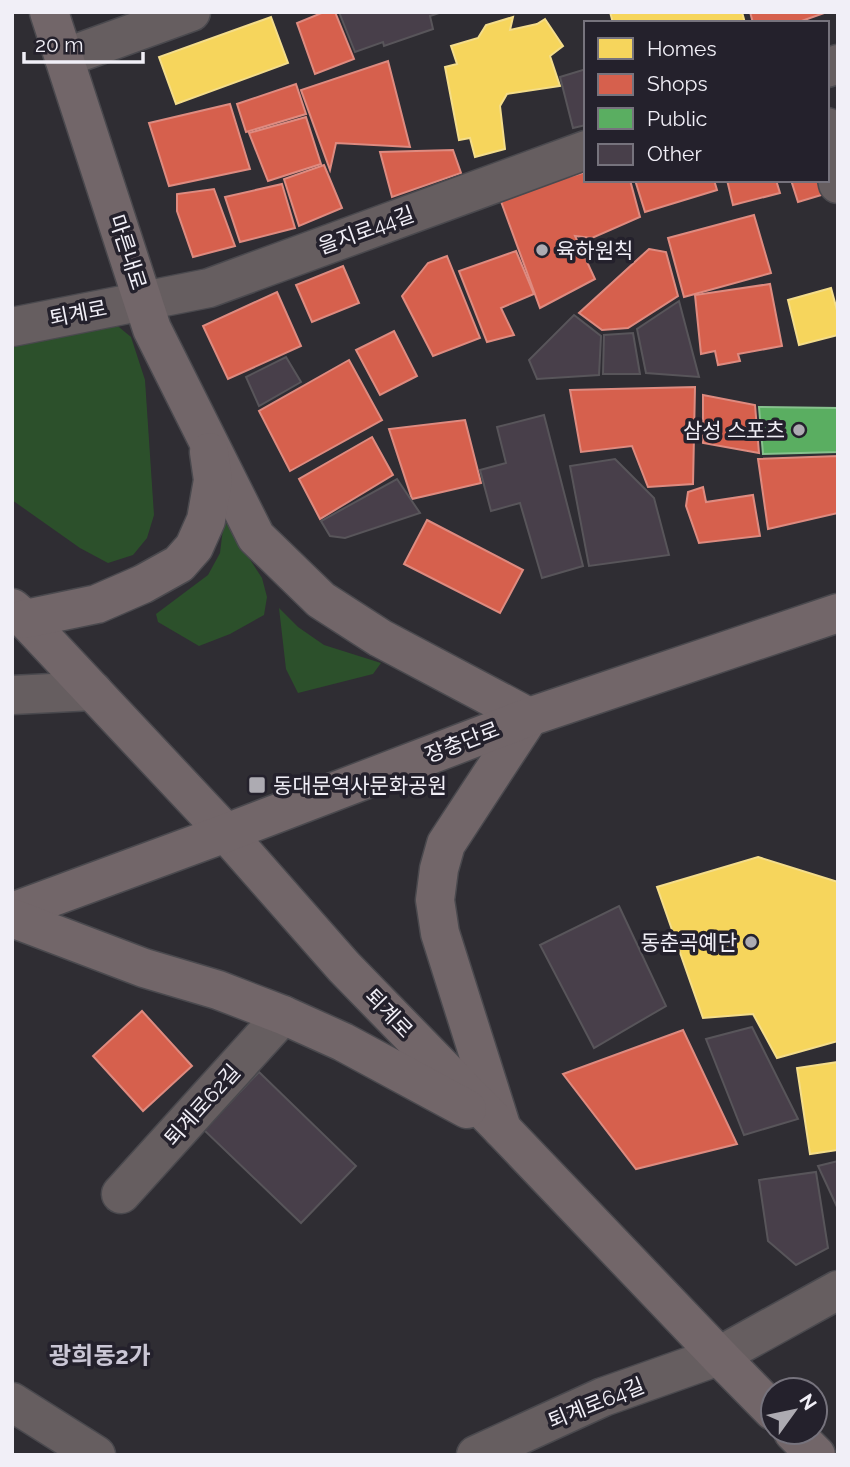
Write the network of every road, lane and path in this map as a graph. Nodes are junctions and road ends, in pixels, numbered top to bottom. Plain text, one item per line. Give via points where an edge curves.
1 (49, 12) edge
2 (191, 12) edge
3 (64, 58) junction
4 (829, 137) edge
5 (584, 151) edge
6 (838, 184) edge
7 (143, 300) junction
8 (12, 327) edge
9 (208, 440) junction
10 (18, 613) edge
11 (838, 613) edge
12 (93, 691) junction
13 (12, 695) edge
14 (529, 717) junction
15 (226, 833) junction
16 (12, 912) edge
17 (12, 918) edge
18 (283, 1014) junction
19 (502, 1129) junction
20 (121, 1194) dead end
21 (838, 1290) edge
22 (719, 1356) junction
23 (759, 1397) edge
24 (12, 1402) edge
25 (96, 1455) edge
26 (475, 1455) edge

1 - 3 main road, 마른내로
2 - 3 street
3 - 7 main road, 마른내로
4 - 6 street
5 - 7 street, 을지로44길 via 209,288
7 - 8 street, 퇴계로
7 - 9 main road, 마른내로 via 152,329
9 - 10 main road via 214,480 206,520 194,547 178,564 97,604
9 - 14 main road, 마른내로 via 256,537 321,600 380,638
10 - 12 main road, 퇴계로
11 - 14 main road, 장충단로
12 - 13 street
12 - 15 main road, 퇴계로
14 - 15 main road, 장충단로
14 - 19 main road via 446,844 435,901 440,933
15 - 16 main road, 장충단로
15 - 19 main road, 퇴계로 via 344,967
17 - 18 main road
18 - 19 main road
18 - 20 street, 퇴계로62길
19 - 22 main road, 퇴계로
21 - 22 street, 퇴계로64길
22 - 23 main road, 퇴계로
22 - 26 street, 퇴계로64길 via 603,1397
24 - 25 street

